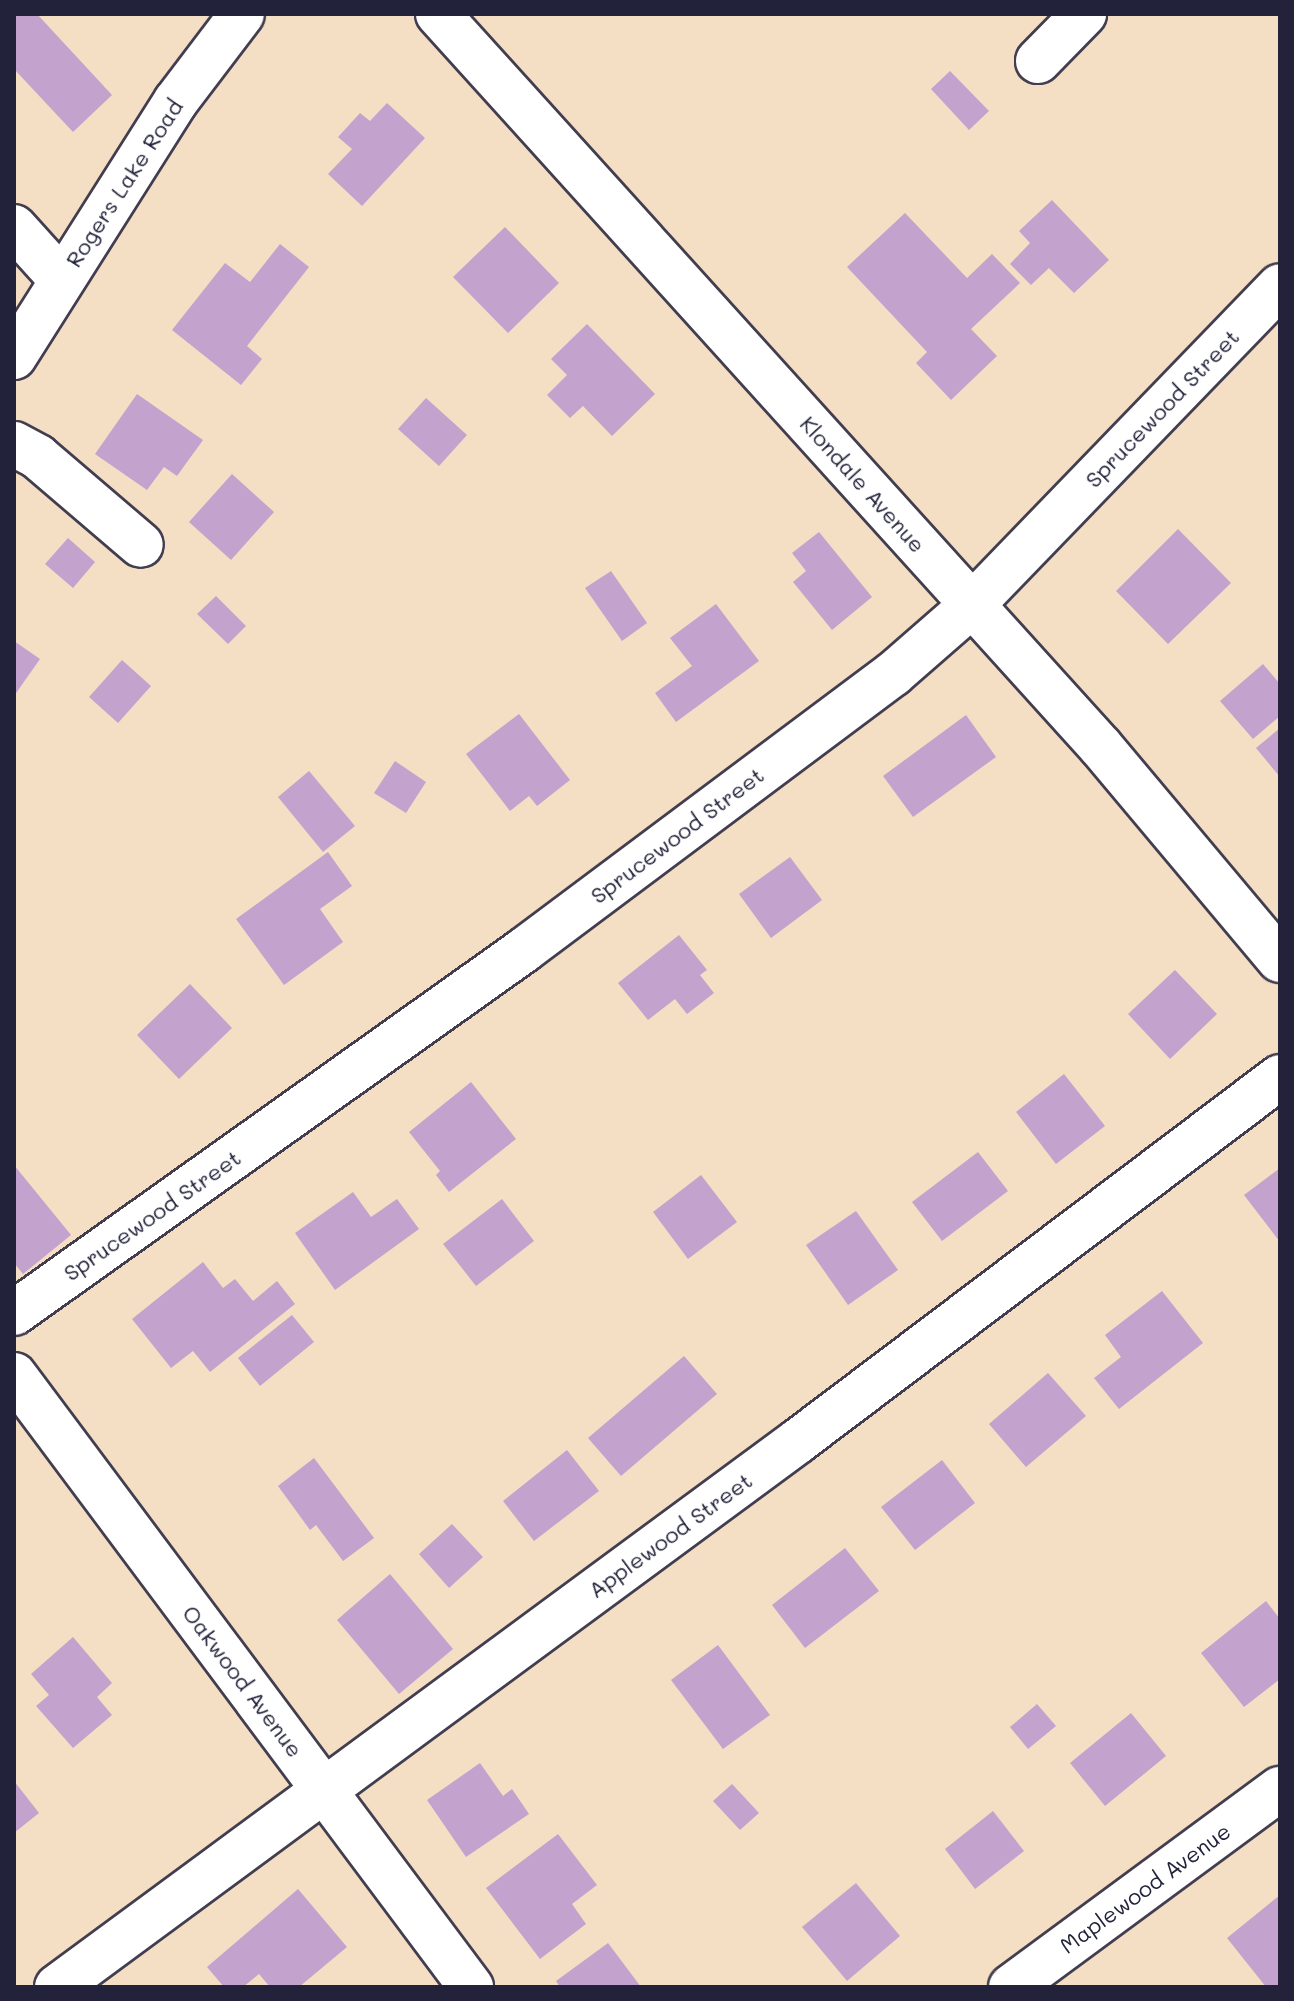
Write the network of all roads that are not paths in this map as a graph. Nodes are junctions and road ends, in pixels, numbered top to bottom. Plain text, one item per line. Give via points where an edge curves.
1 (242, 14) edge
2 (438, 14) edge
3 (1084, 14) edge
4 (1038, 61) dead end
5 (14, 227) edge
6 (61, 279) junction
7 (1280, 286) edge
8 (14, 357) edge
9 (14, 444) edge
10 (141, 545) dead end
11 (972, 605) junction
12 (1280, 960) edge
13 (1280, 1077) edge
14 (14, 1313) edge
15 (14, 1375) edge
16 (323, 1789) junction
17 (1280, 1789) edge
18 (57, 1987) edge
19 (471, 1987) edge
20 (1011, 1987) edge

1 - 6 street, Rogers Lake Road via 176,101
2 - 11 street, Klondale Avenue
3 - 4 street
5 - 6 street
6 - 8 street, Rogers Lake Road
7 - 11 street, Sprucewood Street
9 - 10 street via 38,457
11 - 12 street, Klondale Avenue via 1101,747
11 - 14 street, Sprucewood Street via 893,674 524,950
13 - 16 street, Applewood Street via 811,1432
15 - 16 street, Oakwood Avenue
16 - 18 street, Applewood Street
16 - 19 street, Oakwood Avenue
17 - 20 street, Maplewood Avenue

